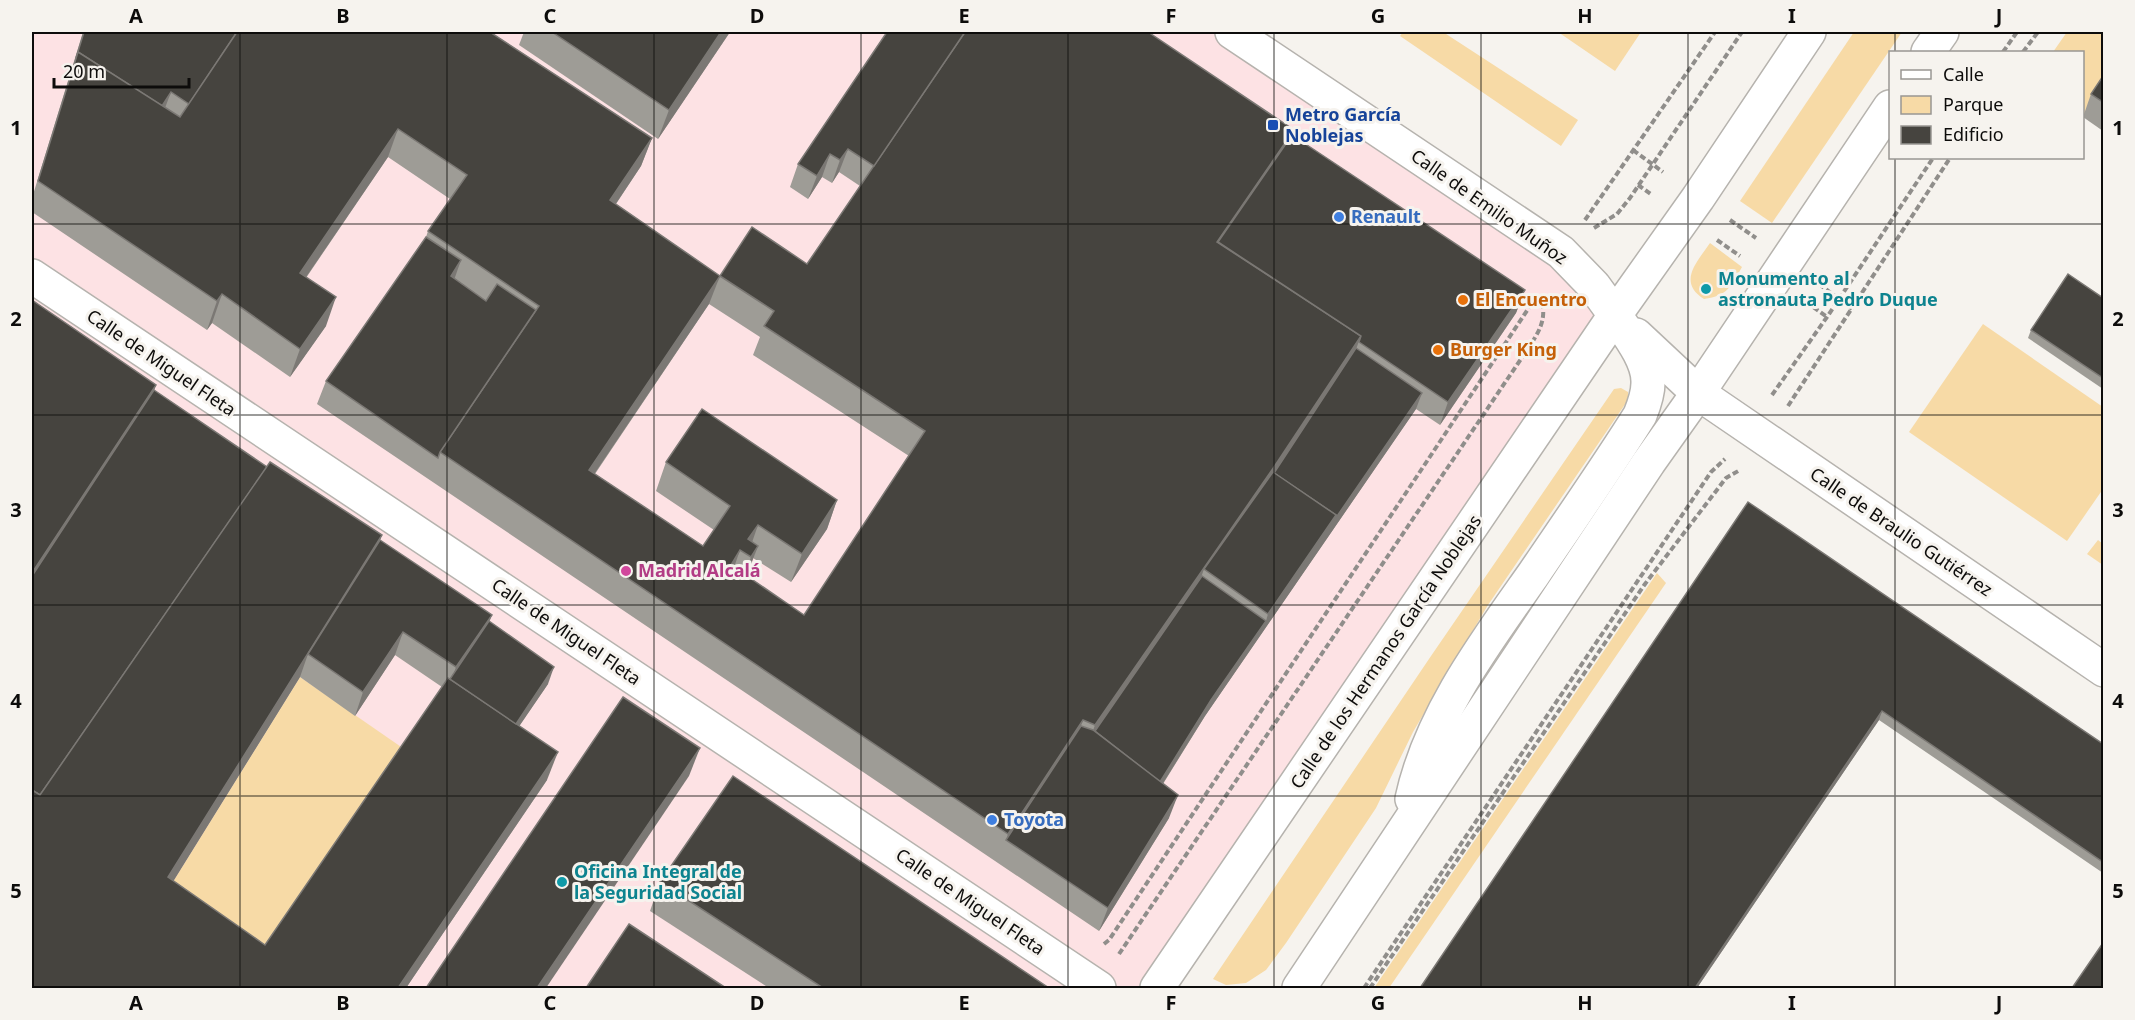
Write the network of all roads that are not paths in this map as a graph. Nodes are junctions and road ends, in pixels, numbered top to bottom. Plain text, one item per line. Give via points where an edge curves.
1 (1232, 32) edge
2 (1809, 32) edge
3 (1942, 32) edge
4 (1929, 51) edge
5 (1889, 108) edge
6 (32, 276) edge
7 (1616, 315) junction
8 (1698, 393) junction
9 (2103, 670) edge
10 (1406, 829) junction
11 (1099, 988) edge
12 (1157, 988) edge
13 (1299, 988) edge

1 - 7 main road, Calle de Emilio Muñoz via 1561,252
2 - 7 main road, Calle de los Hermanos García Noblejas
3 - 4 main road
5 - 8 main road
6 - 11 main road, Calle de Miguel Fleta
7 - 8 main road
7 - 10 main road via 1640,353 1649,380 1641,415 1487,641 1451,702 1414,788
7 - 12 main road, Calle de los Hermanos García Noblejas
8 - 9 main road, Calle de Braulio Gutiérrez
8 - 10 main road
10 - 13 main road

